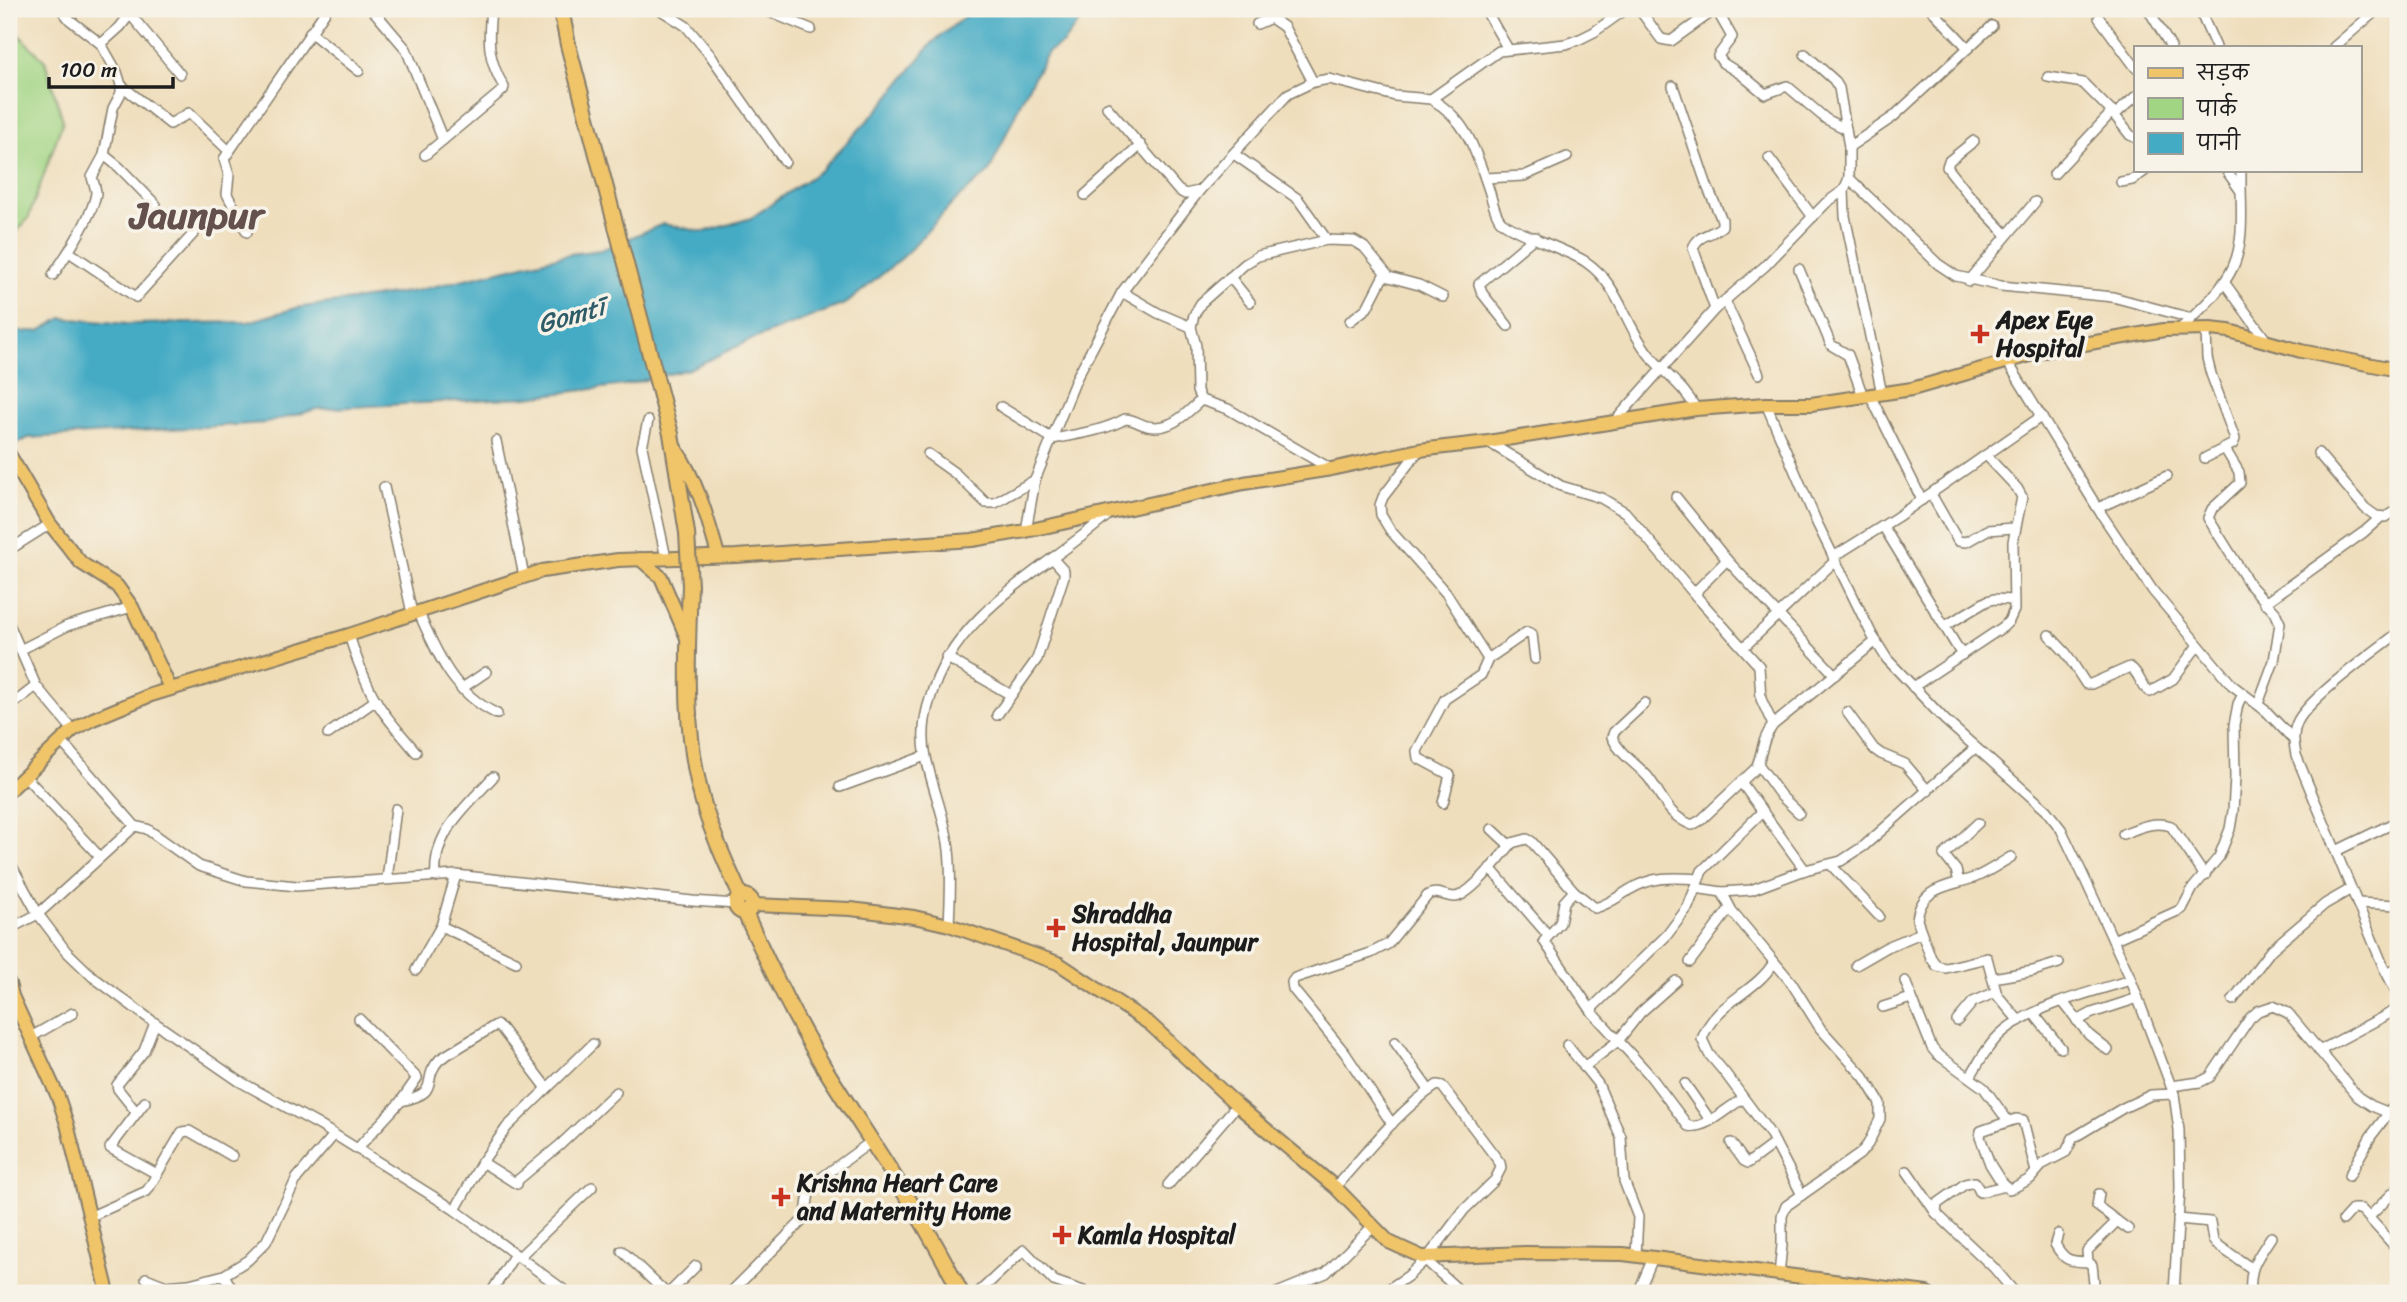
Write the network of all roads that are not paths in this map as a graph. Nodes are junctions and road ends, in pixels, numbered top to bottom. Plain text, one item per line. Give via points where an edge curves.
1 (61, 9) edge
2 (327, 9) edge
3 (372, 9) edge
4 (491, 9) edge
5 (561, 9) edge
6 (659, 9) edge
7 (762, 9) edge
8 (1485, 9) edge
9 (1626, 9) edge
10 (1639, 9) edge
11 (1716, 9) edge
12 (1931, 9) edge
13 (2148, 9) edge
14 (2199, 9) edge
15 (2378, 9) edge
16 (132, 12) edge
17 (2099, 18) dead end
18 (1257, 24) dead end
19 (1992, 26) dead end
20 (811, 29) dead end
21 (310, 32) junction
22 (102, 44) junction
23 (2170, 46) edge
24 (2216, 46) edge
25 (2335, 46) edge
26 (1968, 48) junction
27 (1508, 49) junction
28 (1805, 54) dead end
29 (2134, 65) edge
30 (359, 71) dead end
31 (180, 74) dead end
32 (2048, 77) dead end
33 (1313, 82) junction
34 (121, 85) junction
35 (1673, 86) dead end
36 (2134, 98) edge
37 (1430, 99) junction
38 (1107, 107) dead end
39 (2112, 112) junction
40 (1846, 129) junction
41 (2134, 137) edge
42 (443, 140) junction
43 (1975, 141) dead end
44 (1141, 145) junction
45 (1849, 146) junction
46 (229, 151) junction
47 (1234, 154) junction
48 (104, 155) junction
49 (425, 155) dead end
50 (1567, 157) dead end
51 (1769, 158) dead end
52 (785, 162) dead end
53 (2143, 172) edge
54 (2227, 172) edge
55 (2241, 172) edge
56 (2054, 174) dead end
57 (1485, 178) junction
58 (1849, 178) junction
59 (2121, 182) dead end
60 (1844, 190) junction
61 (1199, 191) junction
62 (2241, 191) junction
63 (1085, 195) dead end
64 (2035, 202) dead end
65 (156, 205) dead end
66 (1813, 217) junction
67 (195, 232) dead end
68 (247, 232) dead end
69 (2007, 235) junction
70 (1535, 237) junction
71 (1327, 240) junction
72 (69, 252) junction
73 (1799, 269) dead end
74 (1385, 273) junction
75 (53, 275) dead end
76 (1230, 277) junction
77 (1969, 281) junction
78 (2224, 282) junction
79 (1122, 292) junction
80 (1443, 297) dead end
81 (1725, 301) junction
82 (1250, 302) dead end
83 (1715, 309) junction
84 (2191, 318) junction
85 (1350, 321) dead end
86 (1508, 326) dead end
87 (1191, 327) junction
88 (2180, 329) junction
89 (2207, 329) junction
90 (2268, 343) junction
91 (2007, 361) junction
92 (1662, 368) junction
93 (2398, 370) edge
94 (1759, 374) dead end
95 (1872, 395) junction
96 (1201, 400) junction
97 (1766, 404) junction
98 (1001, 408) dead end
99 (1696, 410) junction
100 (2042, 416) junction
101 (648, 421) dead end
102 (1615, 421) junction
103 (1053, 439) junction
104 (496, 440) dead end
105 (673, 440) junction
106 (1488, 442) junction
107 (2225, 449) junction
108 (1419, 450) junction
109 (2318, 453) dead end
110 (9, 454) edge
111 (928, 454) dead end
112 (1986, 455) junction
113 (2205, 458) dead end
114 (1331, 469) junction
115 (2168, 476) dead end
116 (1035, 480) junction
117 (384, 487) dead end
118 (1676, 497) dead end
119 (1927, 497) junction
120 (2098, 508) junction
121 (2398, 509) edge
122 (1112, 511) junction
123 (2381, 517) junction
124 (51, 524) junction
125 (1883, 526) junction
126 (2014, 528) junction
127 (1026, 531) junction
128 (9, 550) edge
129 (718, 555) junction
130 (666, 558) junction
131 (1052, 558) junction
132 (640, 559) junction
133 (1834, 559) junction
134 (1727, 560) junction
135 (524, 576) junction
136 (1696, 596) junction
137 (2013, 600) junction
138 (2266, 603) junction
139 (132, 607) junction
140 (415, 612) junction
141 (1779, 615) junction
142 (9, 624) edge
143 (1945, 626) junction
144 (2398, 633) edge
145 (349, 635) junction
146 (2049, 635) dead end
147 (688, 640) junction
148 (1876, 641) junction
149 (2198, 645) junction
150 (1744, 647) junction
151 (20, 650) junction
152 (1962, 655) junction
153 (946, 657) junction
154 (1488, 659) junction
155 (1535, 659) dead end
156 (486, 672) dead end
157 (1835, 675) junction
158 (36, 686) junction
159 (1913, 687) junction
160 (170, 688) junction
161 (461, 689) junction
162 (2243, 694) junction
163 (1011, 695) junction
164 (376, 700) junction
165 (1645, 703) dead end
166 (2258, 704) junction
167 (9, 707) edge
168 (1847, 712) dead end
169 (497, 714) dead end
170 (996, 715) dead end
171 (1773, 725) junction
172 (73, 730) junction
173 (328, 734) dead end
174 (2293, 739) junction
175 (61, 741) junction
176 (1975, 748) junction
177 (416, 752) dead end
178 (926, 756) junction
179 (1758, 764) junction
180 (24, 775) junction
181 (493, 777) dead end
182 (1741, 782) junction
183 (840, 787) dead end
184 (9, 791) edge
185 (1928, 791) junction
186 (1443, 803) dead end
187 (396, 809) dead end
188 (1763, 811) junction
189 (1799, 813) dead end
190 (2398, 821) edge
191 (1978, 824) dead end
192 (135, 826) junction
193 (1492, 829) dead end
194 (2123, 834) dead end
195 (1512, 843) junction
196 (2336, 851) junction
197 (99, 856) junction
198 (2011, 857) dead end
199 (9, 861) edge
200 (1831, 865) junction
201 (1490, 868) junction
202 (1805, 870) junction
203 (456, 875) junction
204 (2205, 876) junction
205 (436, 877) junction
206 (387, 879) junction
207 (1959, 882) junction
208 (1696, 884) junction
209 (2351, 889) junction
210 (1574, 891) junction
211 (1722, 892) junction
212 (2357, 903) junction
213 (744, 905) junction
214 (2398, 905) edge
215 (1730, 908) junction
216 (38, 914) junction
217 (1879, 916) dead end
218 (948, 925) junction
219 (441, 926) junction
220 (9, 929) edge
221 (1922, 933) junction
222 (1548, 935) junction
223 (2113, 940) junction
224 (516, 962) dead end
225 (1690, 962) dead end
226 (1774, 962) junction
227 (2059, 963) dead end
228 (1856, 965) dead end
229 (2398, 967) edge
230 (416, 970) dead end
231 (2387, 973) junction
232 (1993, 978) junction
233 (2130, 980) junction
234 (1676, 981) dead end
235 (1905, 981) dead end
236 (1996, 992) junction
237 (10, 993) edge
238 (2398, 995) edge
239 (1911, 998) junction
240 (2138, 998) junction
241 (2233, 1000) dead end
242 (2063, 1002) junction
243 (1882, 1007) dead end
244 (1591, 1009) junction
245 (2398, 1009) edge
246 (73, 1013) dead end
247 (2034, 1014) junction
248 (359, 1019) dead end
249 (1957, 1021) dead end
250 (2019, 1021) junction
251 (2077, 1021) junction
252 (155, 1023) junction
253 (31, 1037) junction
254 (1618, 1041) junction
255 (1395, 1042) dead end
256 (593, 1044) dead end
257 (1567, 1045) dead end
258 (2061, 1048) dead end
259 (2108, 1050) dead end
260 (2319, 1051) junction
261 (1584, 1067) junction
262 (1969, 1077) junction
263 (1685, 1084) dead end
264 (546, 1087) junction
265 (1429, 1090) junction
266 (2172, 1090) junction
267 (615, 1092) dead end
268 (1743, 1099) junction
269 (401, 1101) junction
270 (2398, 1101) edge
271 (145, 1102) dead end
272 (1237, 1105) junction
273 (2389, 1112) junction
274 (137, 1113) junction
275 (1710, 1120) junction
276 (2008, 1121) junction
277 (1392, 1124) junction
278 (334, 1135) junction
279 (872, 1141) junction
280 (1731, 1143) dead end
281 (1775, 1143) junction
282 (357, 1149) junction
283 (232, 1156) dead end
284 (482, 1163) junction
285 (1906, 1171) dead end
286 (2036, 1172) junction
287 (157, 1174) junction
288 (2349, 1176) dead end
289 (1168, 1185) dead end
290 (2005, 1186) junction
291 (592, 1187) dead end
292 (1335, 1187) junction
293 (2398, 1188) edge
294 (2099, 1194) dead end
295 (1802, 1195) junction
296 (455, 1210) junction
297 (1936, 1213) junction
298 (2370, 1216) junction
299 (89, 1217) junction
300 (2178, 1219) junction
301 (2343, 1220) dead end
302 (2117, 1221) junction
303 (1373, 1226) junction
304 (2128, 1229) dead end
305 (2058, 1234) dead end
306 (2271, 1237) dead end
307 (2398, 1250) edge
308 (622, 1251) dead end
309 (517, 1255) junction
310 (1636, 1255) junction
311 (1425, 1258) junction
312 (1653, 1258) junction
313 (2088, 1262) junction
314 (696, 1266) dead end
315 (2251, 1268) junction
316 (224, 1275) junction
317 (1779, 1275) junction
318 (146, 1278) dead end
319 (1829, 1281) junction
320 (108, 1293) edge
321 (234, 1293) edge
322 (491, 1293) edge
323 (568, 1293) edge
324 (667, 1293) edge
325 (730, 1293) edge
326 (961, 1293) edge
327 (978, 1293) edge
328 (1089, 1293) edge
329 (1277, 1293) edge
330 (1383, 1293) edge
331 (1462, 1293) edge
332 (1638, 1293) edge
333 (1822, 1293) edge
334 (1927, 1293) edge
335 (2015, 1293) edge
336 (2095, 1293) edge
337 (2174, 1293) edge
338 (2251, 1293) edge

1 - 22 street
2 - 21 street
3 - 42 street via 406,49
4 - 42 street via 493,68 503,90
5 - 105 highway
6 - 52 street via 686,26 711,56
7 - 20 street
8 - 27 street
9 - 27 street via 1594,32 1566,44
10 - 11 street via 1661,39 1671,41
11 - 40 street via 1732,37 1719,52 1723,63 1765,94 1787,86 1826,119
12 - 26 street
13 - 23 street
14 - 24 street
15 - 25 street
16 - 22 street
16 - 31 street
17 - 29 street
18 - 33 street via 1271,18 1284,27
19 - 26 street
21 - 30 street
21 - 46 street
22 - 34 street
26 - 45 street via 1893,117
27 - 37 street via 1486,58
28 - 40 street via 1839,88
32 - 39 street via 2083,83
33 - 37 street via 1329,79 1395,96
33 - 47 street via 1288,94
34 - 46 street via 170,124 188,113
34 - 48 street
35 - 83 street via 1722,220 1719,229 1699,239 1693,248
36 - 39 street
37 - 57 street via 1461,123
38 - 44 street
39 - 41 street
39 - 56 street
40 - 45 street
42 - 49 street
43 - 69 street via 1947,167
44 - 61 street via 1181,193
44 - 63 street
45 - 58 street
46 - 68 street via 224,159 229,175 227,194
47 - 61 street
47 - 71 street via 1298,199
48 - 65 street
48 - 72 street via 92,177 96,194
50 - 57 street via 1524,176
51 - 66 street
53 - 59 street
54 - 62 street
55 - 62 street
57 - 70 street via 1501,221
58 - 60 street
58 - 77 street via 1938,264
60 - 66 street
60 - 95 street
61 - 79 street
62 - 78 street via 2237,254
64 - 69 street
66 - 81 street
67 - 72 street via 136,297
69 - 77 street
70 - 86 street via 1479,284
70 - 92 street via 1601,274 1640,343
71 - 74 street via 1358,243
71 - 76 street via 1258,256
72 - 75 street
73 - 95 street via 1831,345 1848,355
74 - 80 street
74 - 85 street via 1367,308
76 - 82 street
76 - 87 street via 1201,303
77 - 84 street via 2113,297
78 - 84 street
78 - 90 street
79 - 87 street
79 - 103 street via 1077,377
81 - 83 street
81 - 94 street
83 - 92 street
84 - 88 street
87 - 96 street
88 - 89 main road
88 - 91 main road
89 - 90 main road
89 - 107 street via 2211,374 2235,434 2233,444
90 - 93 main road
91 - 95 main road via 1912,390
91 - 100 street
92 - 99 street via 1684,388
92 - 102 street
95 - 97 main road via 1811,404
95 - 119 street
96 - 103 street via 1163,427 1125,419
96 - 114 street via 1228,409
97 - 99 main road
97 - 133 street
98 - 103 street
99 - 102 main road
100 - 112 street
100 - 120 street
101 - 130 street via 642,447
102 - 106 main road
103 - 116 street
104 - 135 street
105 - 129 main road via 704,505
105 - 147 highway, bridge via 687,533
106 - 108 main road
106 - 136 street via 1561,486 1619,508
107 - 113 street
107 - 138 street via 2239,472 2240,483 2211,509 2208,518
108 - 114 main road
108 - 154 street via 1382,497 1381,515 1446,593
109 - 123 street via 2365,508
110 - 124 main road
111 - 116 street via 986,503 995,503
112 - 119 street
112 - 126 street via 2022,497
114 - 122 main road
115 - 120 street
116 - 127 street
117 - 140 street
118 - 134 street
119 - 125 street
119 - 126 street via 1958,541 1966,542 1987,530
120 - 149 street via 2153,591
121 - 123 street
122 - 127 main road
122 - 131 street
123 - 138 street
124 - 128 street
124 - 139 main road via 81,563 117,586
125 - 133 street
125 - 143 street
126 - 137 street
127 - 129 main road via 972,540
129 - 130 main road
130 - 132 main road
131 - 153 street via 975,622
131 - 163 street via 1064,571 1063,583 1037,659
132 - 135 main road
132 - 147 main road via 662,577
133 - 141 street
133 - 148 street
134 - 136 street
134 - 141 street
135 - 140 main road
136 - 150 street
137 - 143 street via 1987,601
137 - 152 street via 2012,615 2003,627
138 - 166 street via 2280,623 2274,661
139 - 151 street via 68,626
139 - 160 main road
140 - 145 main road
140 - 161 street
141 - 150 street
141 - 157 street
142 - 151 street
143 - 152 street
144 - 174 street via 2316,699 2297,723
145 - 160 main road
145 - 164 street
146 - 149 street via 2086,684 2130,667 2150,692 2173,680
147 - 213 highway via 690,717 698,779 706,812
148 - 157 street
148 - 159 street
149 - 162 street
150 - 171 street via 1759,666 1761,699
151 - 158 street
152 - 159 street
153 - 163 street
153 - 178 street via 926,712
154 - 155 street via 1527,632 1532,635
154 - 186 street via 1481,675 1445,699 1417,751 1418,758 1450,775
156 - 161 street
157 - 171 street
158 - 167 street
158 - 172 street
159 - 176 street
160 - 172 main road
161 - 169 street
162 - 166 street
162 - 204 street via 2234,725 2230,830
163 - 170 street
164 - 173 street
164 - 177 street
165 - 182 street via 1612,737 1647,776 1661,800 1684,821 1692,825 1701,820
166 - 174 street
168 - 185 street via 1874,749 1905,764
171 - 179 street via 1762,743
172 - 175 main road
174 - 196 street
175 - 180 main road
175 - 192 street
176 - 185 street
176 - 223 street via 2054,819
178 - 183 street
178 - 218 street via 949,849
179 - 182 street
179 - 189 street
180 - 184 main road
180 - 197 street
181 - 205 street via 442,835
182 - 188 street
185 - 200 street via 1851,856
187 - 206 street
188 - 202 street
188 - 208 street via 1706,864
190 - 196 street
191 - 207 street via 1944,855
192 - 197 street
192 - 206 street via 147,829 199,866 246,881 297,886
193 - 195 street
194 - 204 street via 2147,825 2171,826
195 - 201 street
195 - 210 street via 1529,839
196 - 209 street
197 - 216 street
198 - 207 street
199 - 216 street
200 - 202 street
200 - 217 street
201 - 222 street
201 - 277 street via 1457,897 1430,893 1388,944 1292,982
202 - 211 street via 1751,890
203 - 205 street
203 - 213 street
203 - 219 street
204 - 223 street via 2182,909
205 - 206 street
207 - 221 street via 1933,891 1925,900 1917,917
208 - 210 street via 1657,877 1595,908
208 - 211 street
208 - 244 street via 1675,926
209 - 212 street
209 - 241 street via 2325,904 2271,950
210 - 222 street via 1564,902 1560,923
211 - 215 street
212 - 214 street
212 - 231 street
213 - 218 main road via 851,909
213 - 279 highway via 801,1028
215 - 225 street
215 - 226 street
216 - 220 street
216 - 252 street via 93,977
218 - 272 main road via 1058,963 1083,978 1150,1024
219 - 224 street
219 - 230 street
221 - 228 street
221 - 232 street via 1937,966 1986,957
222 - 244 street via 1545,944
223 - 233 street
226 - 268 street via 1761,980 1723,1008 1702,1039
226 - 295 street via 1800,993 1820,1028 1878,1096 1882,1111 1860,1154
227 - 232 street
229 - 231 street
231 - 238 street
232 - 236 street
233 - 240 street
233 - 242 street
234 - 254 street via 1640,1013
235 - 239 street
236 - 249 street via 1973,1002
236 - 250 street
237 - 253 main road
239 - 243 street
239 - 262 street via 1932,1048
240 - 251 street
240 - 266 street
242 - 247 street
242 - 251 street
244 - 254 street
245 - 260 street
246 - 253 street
247 - 250 street
247 - 258 street
248 - 269 street via 417,1078
250 - 262 street via 1994,1040
251 - 259 street
252 - 274 street via 144,1051 117,1084
252 - 278 street via 239,1081
253 - 299 main road via 67,1124
254 - 261 street
254 - 275 street via 1688,1126
255 - 265 street
256 - 264 street
257 - 261 street
260 - 266 street via 2288,1013 2270,1006 2250,1018 2210,1077
260 - 273 street via 2358,1097
261 - 310 street via 1598,1084 1621,1137 1623,1181 1638,1217
262 - 276 street via 1992,1096
263 - 275 street
264 - 269 street via 496,1025 440,1059 421,1097
264 - 284 street via 507,1127
265 - 277 street
265 - 311 street via 1437,1085 1445,1089 1501,1168
266 - 286 street via 2123,1108 2073,1138 2066,1152
266 - 300 street via 2179,1130
267 - 284 street via 517,1184
268 - 275 street
268 - 281 street
269 - 282 street
270 - 273 street
271 - 274 street
272 - 289 street
272 - 292 main road
273 - 288 street
274 - 287 street via 111,1151
276 - 286 street via 2022,1120
276 - 290 street via 1980,1133 1990,1164
277 - 292 street
278 - 282 street
278 - 316 street via 298,1178 266,1242
279 - 325 street via 813,1184 804,1219
279 - 326 highway
280 - 281 street via 1748,1163
281 - 295 street
282 - 296 street
283 - 287 street via 185,1131
284 - 296 street
285 - 297 street
286 - 290 street via 2025,1183
287 - 299 street via 143,1194
290 - 297 street via 1980,1192 1975,1182 1965,1184 1937,1204
291 - 309 street
292 - 303 main road
293 - 298 street
294 - 302 street via 2097,1206
295 - 317 street via 1786,1206 1782,1216
296 - 309 street
297 - 335 street
298 - 301 street via 2357,1208
298 - 307 street
299 - 320 main road
300 - 315 street via 2210,1222 2216,1244
300 - 337 street
302 - 304 street
302 - 313 street via 2087,1251
303 - 311 main road via 1388,1242
303 - 329 street via 1326,1273
305 - 313 street via 2056,1244 2065,1258
306 - 315 street
308 - 324 street
309 - 322 street
309 - 323 street
310 - 311 main road via 1525,1253
310 - 312 main road
311 - 330 street
311 - 331 street
312 - 317 main road
312 - 332 street
313 - 336 street via 2093,1268
314 - 324 street
315 - 338 street
316 - 318 street via 166,1286
316 - 321 street
317 - 319 main road
319 - 333 street
319 - 334 main road
327 - 328 street via 1024,1250 1054,1281

